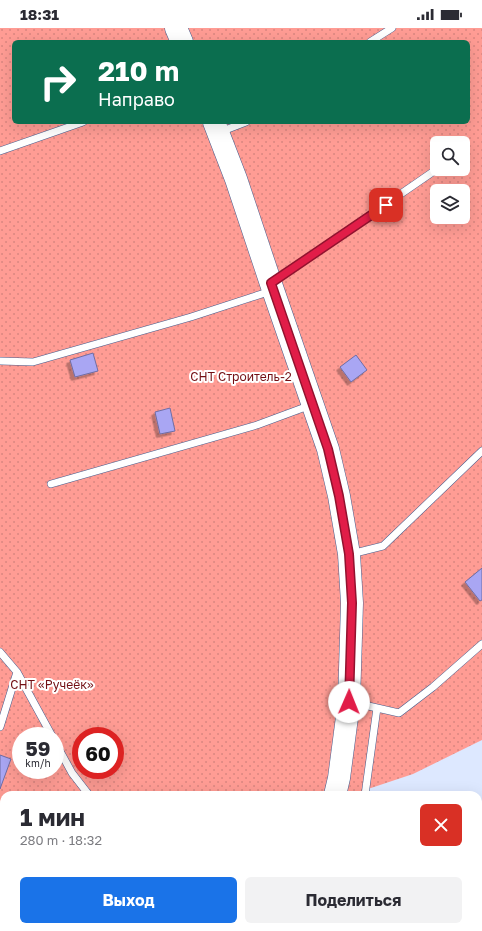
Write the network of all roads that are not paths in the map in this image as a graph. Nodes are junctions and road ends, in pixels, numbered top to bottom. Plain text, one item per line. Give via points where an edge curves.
1 (176, 28) edge
2 (392, 28) edge
3 (181, 40) edge
4 (373, 40) edge
5 (77, 124) edge
6 (234, 124) edge
7 (216, 127) edge
8 (0, 151) edge
9 (430, 174) edge
10 (272, 287) junction
11 (0, 361) edge
12 (313, 404) junction
13 (482, 451) edge
14 (51, 484) dead end
15 (349, 554) junction
16 (482, 644) edge
17 (0, 652) edge
18 (17, 672) junction
19 (349, 702) junction
20 (377, 708) junction
21 (0, 727) edge
22 (47, 727) edge
23 (64, 758) edge
24 (86, 791) edge
25 (337, 791) edge
26 (366, 791) edge

1 - 3 main road
2 - 4 lane
5 - 8 lane
6 - 7 lane
7 - 10 main road
9 - 10 lane
10 - 11 lane via 191,317 33,362
10 - 12 main road
12 - 14 lane via 257,425
12 - 15 main road via 328,449
13 - 15 lane via 383,546
15 - 19 main road via 352,603
16 - 20 lane via 433,687 398,713
17 - 18 lane
18 - 21 lane
18 - 22 lane
19 - 20 lane
19 - 25 main road
20 - 26 lane
23 - 24 lane

